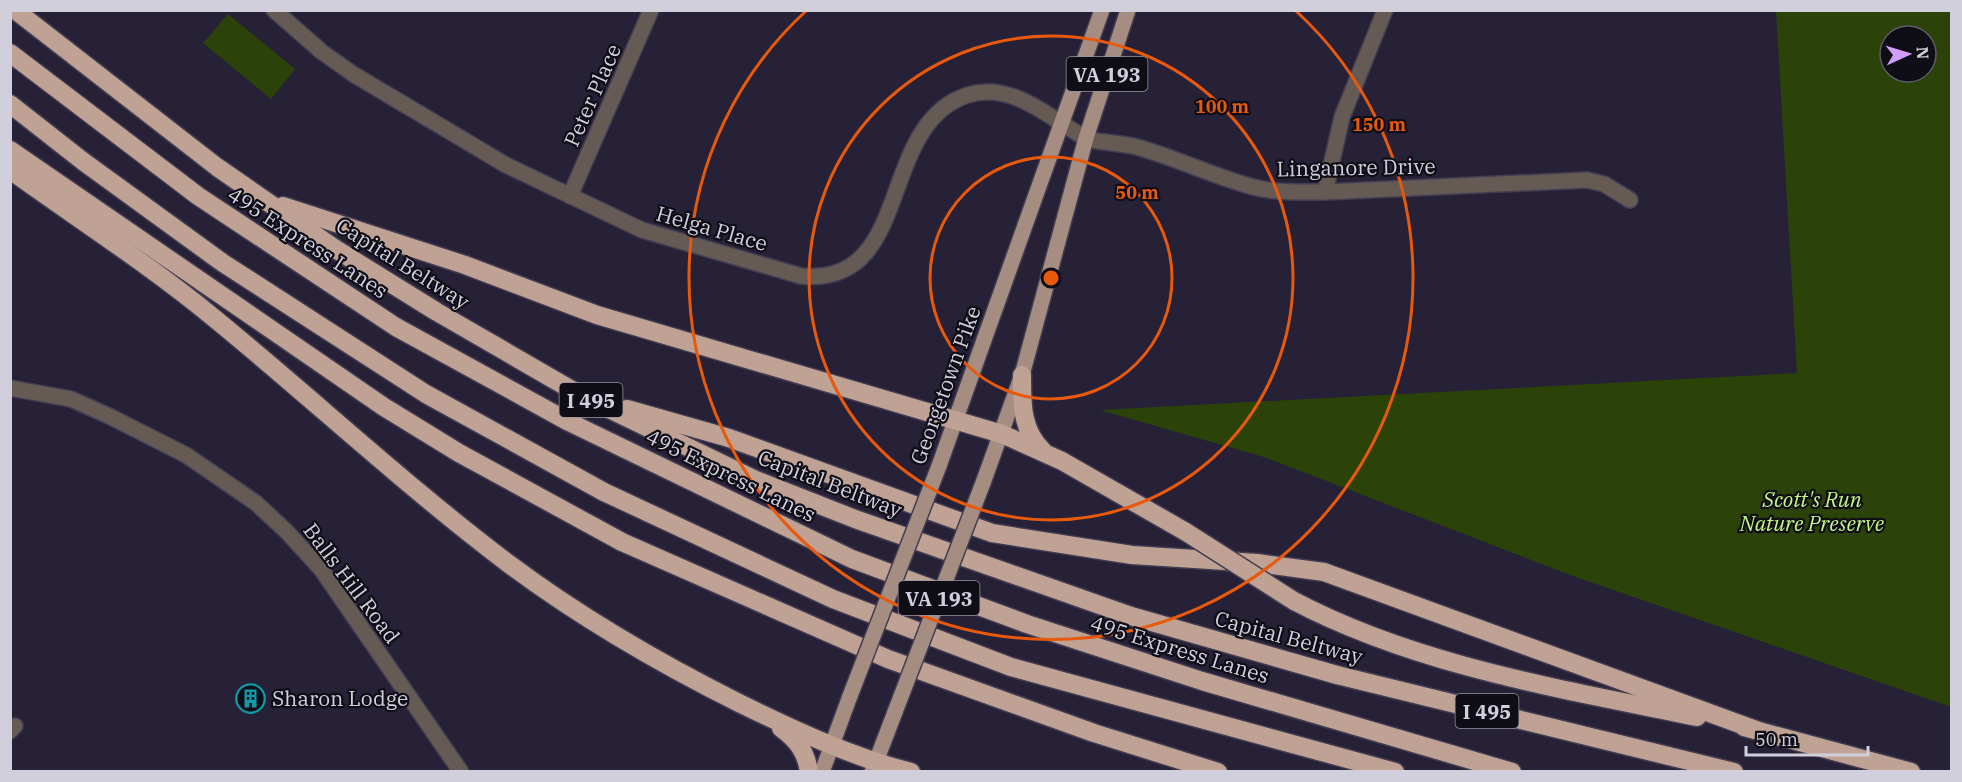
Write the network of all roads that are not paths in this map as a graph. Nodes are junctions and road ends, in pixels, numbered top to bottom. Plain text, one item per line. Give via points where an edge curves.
1 (15, 10) edge
2 (274, 10) edge
3 (651, 10) edge
4 (1102, 10) edge
5 (1128, 10) edge
6 (1385, 10) edge
7 (10, 53) edge
8 (10, 104) edge
9 (1063, 124) junction
10 (1086, 138) junction
11 (10, 150) edge
12 (218, 167) junction
13 (10, 170) edge
14 (1325, 192) junction
15 (570, 196) junction
16 (1630, 200) dead end
17 (1022, 375) junction
18 (10, 388) edge
19 (584, 397) junction
20 (955, 420) junction
21 (1002, 434) junction
22 (1046, 454) junction
23 (768, 717) junction
24 (1756, 730) junction
25 (832, 744) junction
26 (1882, 765) junction
27 (874, 767) edge
28 (461, 771) edge
29 (809, 771) edge
30 (822, 771) edge
31 (911, 771) edge
32 (1218, 771) edge
33 (1395, 771) edge
34 (1512, 771) edge
35 (1734, 771) edge
36 (1900, 771) edge
37 (1911, 771) edge

1 - 12 highway, Capital Beltway / I 495
2 - 15 street, Helga Place via 353,74 506,165
3 - 15 street, Peter Place
4 - 9 main road, Georgetown Pike / VA 193
5 - 10 main road, VA 193
6 - 14 street via 1342,117
7 - 34 highway, 495 Express Lanes via 198,196 396,327 569,422 852,559 1027,624 1202,681
8 - 33 highway via 232,269 426,394 604,492 833,599 1011,668
9 - 10 street, Helga Place
9 - 15 street, Helga Place via 1034,105 990,92 971,94 940,109 911,153 867,254 854,266 822,278 801,276 642,230
9 - 20 main road, Georgetown Pike
10 - 14 street, Linganore Drive via 1136,147 1254,187
10 - 17 main road, VA 193
11 - 32 highway via 384,407 459,453 622,542 888,659 1095,733
12 - 19 highway, Capital Beltway / I 495 via 334,248
12 - 20 highway via 283,206 465,265 597,315
13 - 23 highway via 212,316 511,565 673,669
14 - 16 street, Linganore Drive via 1587,180 1604,184
17 - 21 main road, VA 193
17 - 22 highway via 1026,426
18 - 28 street, Balls Hill Road via 71,399 109,416 186,456 256,503 321,569
19 - 24 highway via 729,438 992,533 1072,548 1324,572
19 - 35 highway, Capital Beltway / I 495 via 756,480 1131,616 1337,675
20 - 21 highway
20 - 25 main road, Georgetown Pike, bridge
21 - 22 highway
21 - 27 main road, VA 193, bridge
22 - 24 highway, bridge via 1186,532 1327,618 1398,645 1548,686
23 - 25 highway
23 - 29 highway via 796,740 807,757
24 - 26 highway
25 - 27 highway
25 - 30 main road, Georgetown Pike
26 - 36 highway
26 - 37 highway
27 - 31 highway

